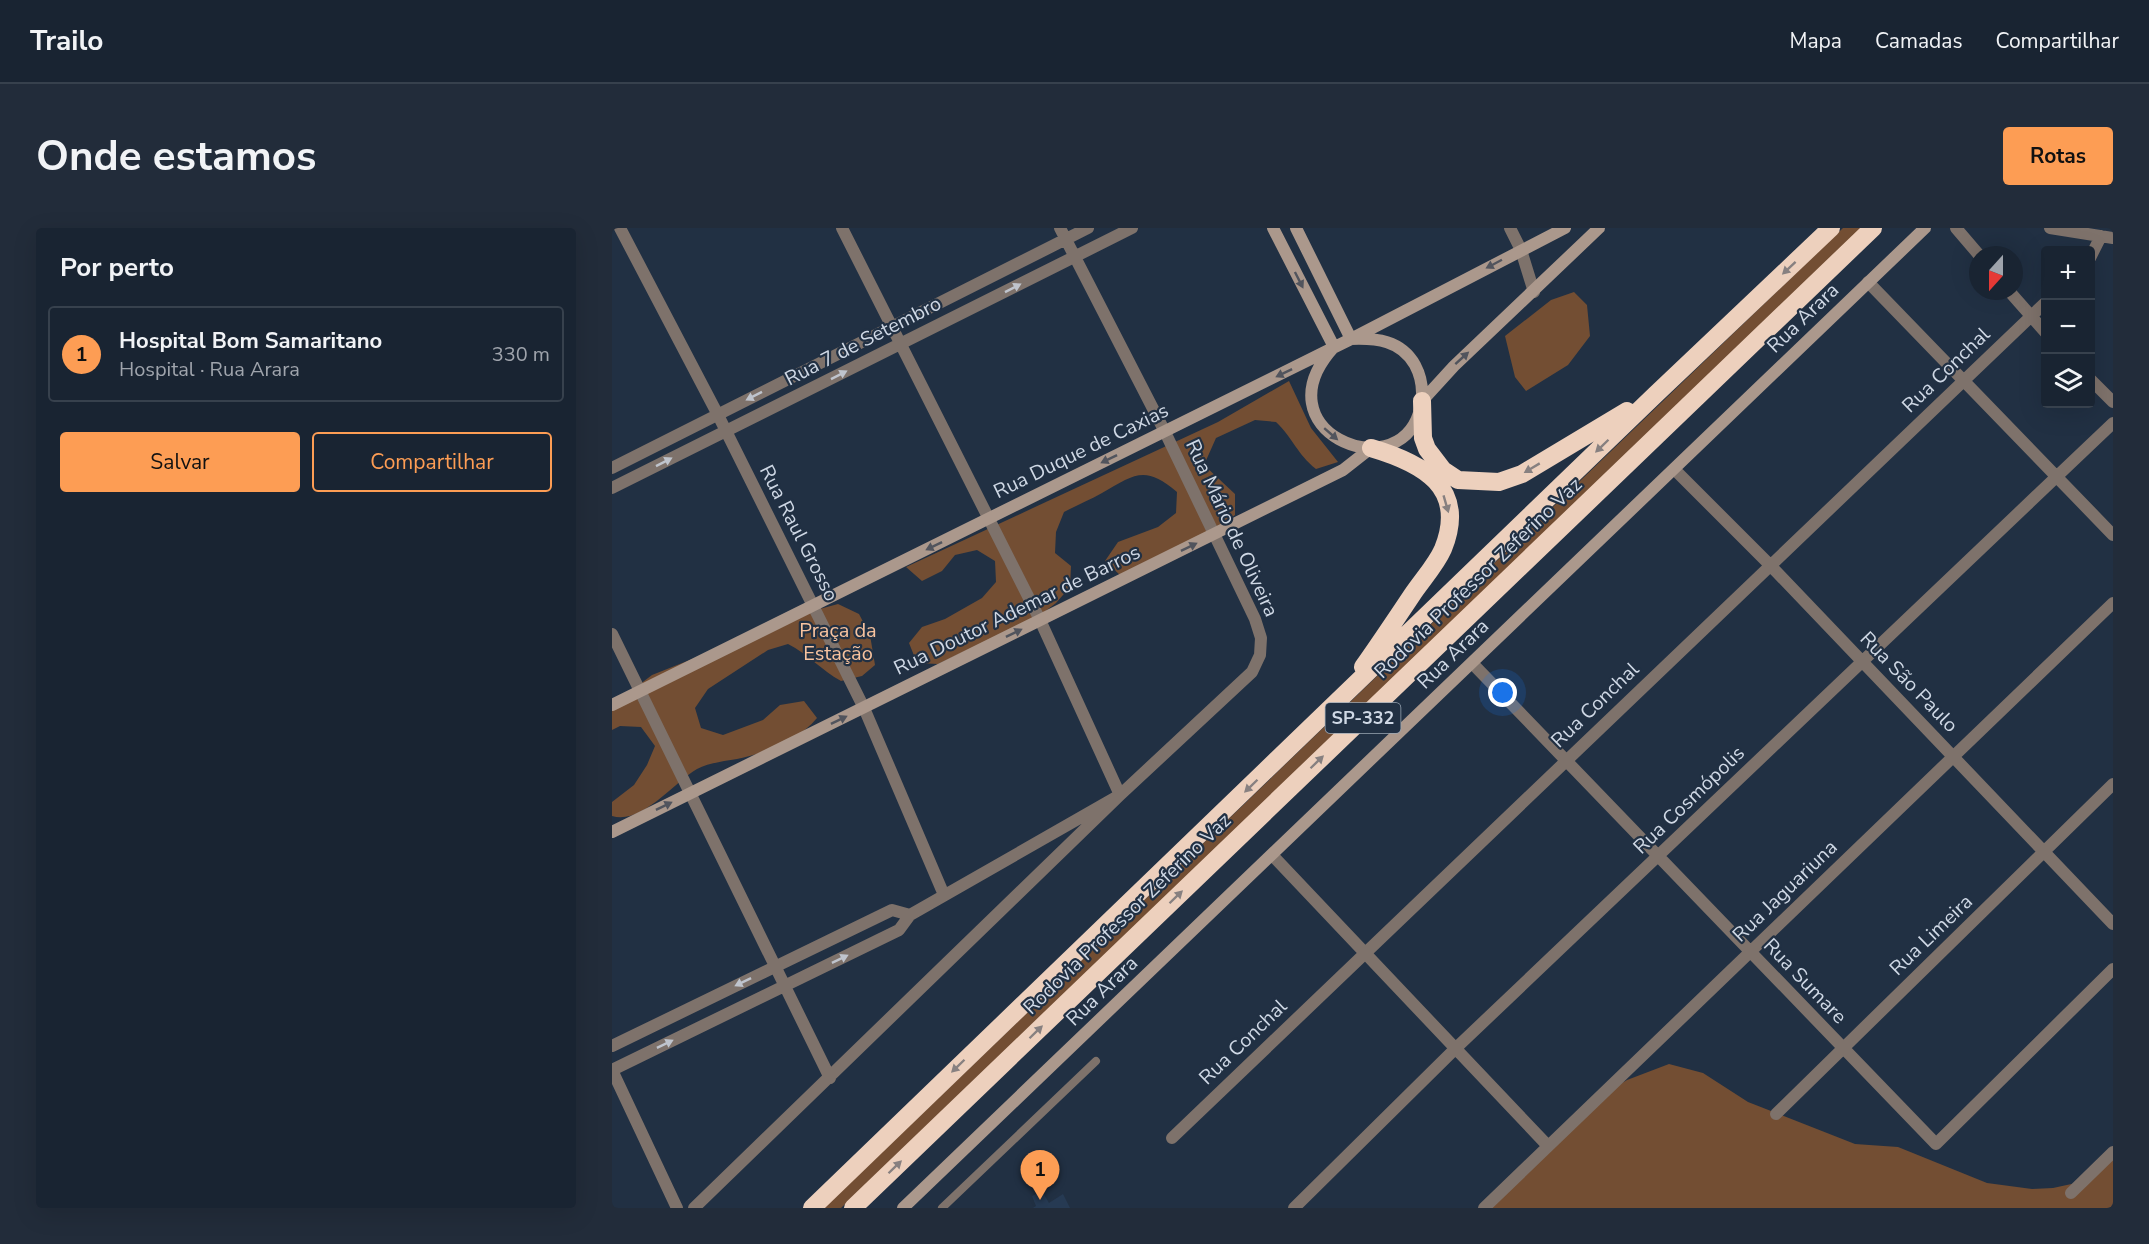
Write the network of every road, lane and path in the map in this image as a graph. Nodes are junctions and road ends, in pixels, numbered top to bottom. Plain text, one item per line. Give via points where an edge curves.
1 (842, 228) edge
2 (1088, 228) edge
3 (1132, 228) edge
4 (1272, 228) edge
5 (1296, 228) edge
6 (1510, 228) edge
7 (1565, 228) edge
8 (1599, 228) edge
9 (1831, 228) edge
10 (1873, 228) edge
11 (1925, 228) edge
12 (1956, 228) edge
13 (2050, 228) edge
14 (620, 230) edge
15 (1063, 233) edge
16 (2107, 237) edge
17 (1971, 246) edge
18 (1521, 250) junction
19 (2095, 253) edge
20 (1075, 256) junction
21 (1868, 282) junction
22 (1534, 291) junction
23 (2016, 300) edge
24 (2041, 307) edge
25 (2030, 317) junction
26 (891, 327) junction
27 (2041, 328) edge
28 (1351, 339) junction
29 (900, 344) junction
30 (1334, 347) junction
31 (1963, 380) junction
32 (2095, 383) edge
33 (1655, 395) junction
34 (1422, 401) junction
35 (2113, 402) edge
36 (718, 414) junction
37 (2113, 423) edge
38 (726, 431) junction
39 (1165, 432) junction
40 (1371, 448) junction
41 (612, 468) edge
42 (1675, 470) junction
43 (2056, 477) junction
44 (612, 488) edge
45 (987, 520) junction
46 (1215, 534) junction
47 (2113, 535) edge
48 (1770, 565) junction
49 (2113, 603) edge
50 (813, 606) junction
51 (1040, 620) junction
52 (612, 634) edge
53 (1862, 661) junction
54 (1472, 663) junction
55 (641, 691) junction
56 (612, 705) edge
57 (1334, 706) junction
58 (864, 708) junction
59 (1953, 756) junction
60 (1566, 760) junction
61 (2113, 784) edge
62 (691, 794) junction
63 (1120, 795) junction
64 (612, 832) edge
65 (2044, 852) junction
66 (1272, 855) junction
67 (1658, 856) junction
68 (944, 895) junction
69 (910, 915) junction
70 (2113, 924) edge
71 (1364, 952) junction
72 (1750, 952) junction
73 (775, 967) junction
74 (2113, 969) edge
75 (784, 986) junction
76 (612, 1046) edge
77 (1456, 1048) junction
78 (1843, 1048) junction
79 (1096, 1061) dead end
80 (612, 1070) edge
81 (830, 1078) junction
82 (1776, 1114) dead end
83 (1172, 1138) dead end
84 (1548, 1146) junction
85 (2113, 1152) edge
86 (2071, 1194) dead end
87 (677, 1208) edge
88 (694, 1208) edge
89 (812, 1208) edge
90 (853, 1208) edge
91 (903, 1208) edge
92 (942, 1208) edge
93 (1294, 1208) edge
94 (1484, 1208) edge

1 - 26 street
2 - 15 street, Rua 7 de Setembro
3 - 20 street, Rua 7 de Setembro
4 -> 30 street
5 - 28 street
6 - 18 street
7 - 18 street, Rua Duque de Caxias
8 - 22 street
9 -> 33 highway, Rodovia Professor Zeferino Vaz / SP-332
90 -> 10 highway, Rodovia Professor Zeferino Vaz / SP-332
11 - 21 street, Rua Arara
12 - 17 street
13 - 16 street
14 - 36 street, Rua Raul Grosso
15 - 20 street, Rua Mário de Oliveira
15 - 26 street, Rua 7 de Setembro
16 - 19 street
18 - 22 street
18 -> 28 street, Rua Duque de Caxias
29 -> 20 street, Rua 7 de Setembro
20 - 39 street, Rua Mário de Oliveira
21 - 31 street
21 - 42 street, Rua Arara
34 -> 22 street
23 - 25 street
24 - 25 street, Rua Conchal
25 - 27 street
25 - 31 street, Rua Conchal
26 - 29 street
26 -> 36 street, Rua 7 de Setembro
28 - 30 street, Rua Duque de Caxias
28 - 34 street via 1376,338 1397,346 1414,362 1421,380
38 -> 29 street, Rua 7 de Setembro
29 - 45 street
30 -> 39 street, Rua Duque de Caxias
30 -> 40 street via 1319,364 1311,387 1313,409 1324,428 1339,441
31 - 43 street
31 - 48 street, Rua Conchal
32 - 35 street
33 -> 34 highway via 1522,474 1498,482 1458,480 1431,458 1423,438
33 -> 57 highway, Rodovia Professor Zeferino Vaz / SP-332
34 - 40 street via 1408,431 1391,443
36 - 38 street, Rua Raul Grosso
36 - 41 street, Rua 7 de Setembro
37 - 43 street, Rua Cosmópolis
44 -> 38 street, Rua 7 de Setembro
38 - 50 street, Rua Raul Grosso
39 -> 45 street, Rua Duque de Caxias
39 - 46 street, Rua Mário de Oliveira
40 - 46 street, Rua Doutor Ademar de Barros via 1343,470
40 -> 57 highway via 1423,468 1439,485 1449,506 1449,528 1442,551
42 - 48 street, Rua São Paulo
42 - 54 street, Rua Arara
43 - 47 street
43 - 53 street, Rua Cosmópolis
45 -> 50 street, Rua Duque de Caxias
45 - 51 street
51 -> 46 street, Rua Doutor Ademar de Barros
46 - 63 street, Rua Mário de Oliveira via 1255,619 1261,638 1260,655 1252,672
48 - 53 street, Rua São Paulo
48 - 60 street, Rua Conchal
49 - 59 street, Rua Jaguariuna
50 - 55 street, Rua Duque de Caxias
50 - 58 street, Rua Raul Grosso
58 -> 51 street, Rua Doutor Ademar de Barros
51 - 63 street
52 - 55 street
53 - 59 street, Rua São Paulo
53 - 67 street, Rua Cosmópolis
54 - 60 street, Rua Sumare
54 - 66 street, Rua Arara
55 - 56 street, Rua Duque de Caxias
55 - 62 street
57 -> 89 highway, Rodovia Professor Zeferino Vaz / SP-332
62 -> 58 street, Rua Doutor Ademar de Barros
58 - 68 street, Rua Raul Grosso
59 - 65 street, Rua São Paulo
59 - 72 street, Rua Jaguariuna
60 - 67 street, Rua Sumare
60 - 71 street, Rua Conchal
61 - 65 street, Rua Limeira
64 -> 62 street, Rua Doutor Ademar de Barros
62 - 73 street
63 - 68 street
63 - 81 street
65 - 70 street, Rua São Paulo
65 - 78 street, Rua Limeira
66 - 71 street
66 - 91 street, Rua Arara
67 - 72 street, Rua Sumare
67 - 77 street, Rua Cosmópolis
68 - 69 street
69 - 73 street via 892,910
75 -> 69 street via 899,930
71 - 77 street
71 - 83 street, Rua Conchal
72 - 78 street, Rua Sumare
72 - 84 street, Rua Jaguariuna
73 - 75 street
73 -> 76 street
74 - 78 street, Rua Sumare via 1936,1144
80 -> 75 street
75 - 81 street
77 - 84 street
77 - 93 street, Rua Cosmópolis
78 - 82 street, Rua Limeira
79 - 92 lane
80 - 87 street
81 - 88 street
84 - 94 street, Rua Jaguariuna
85 - 86 street

